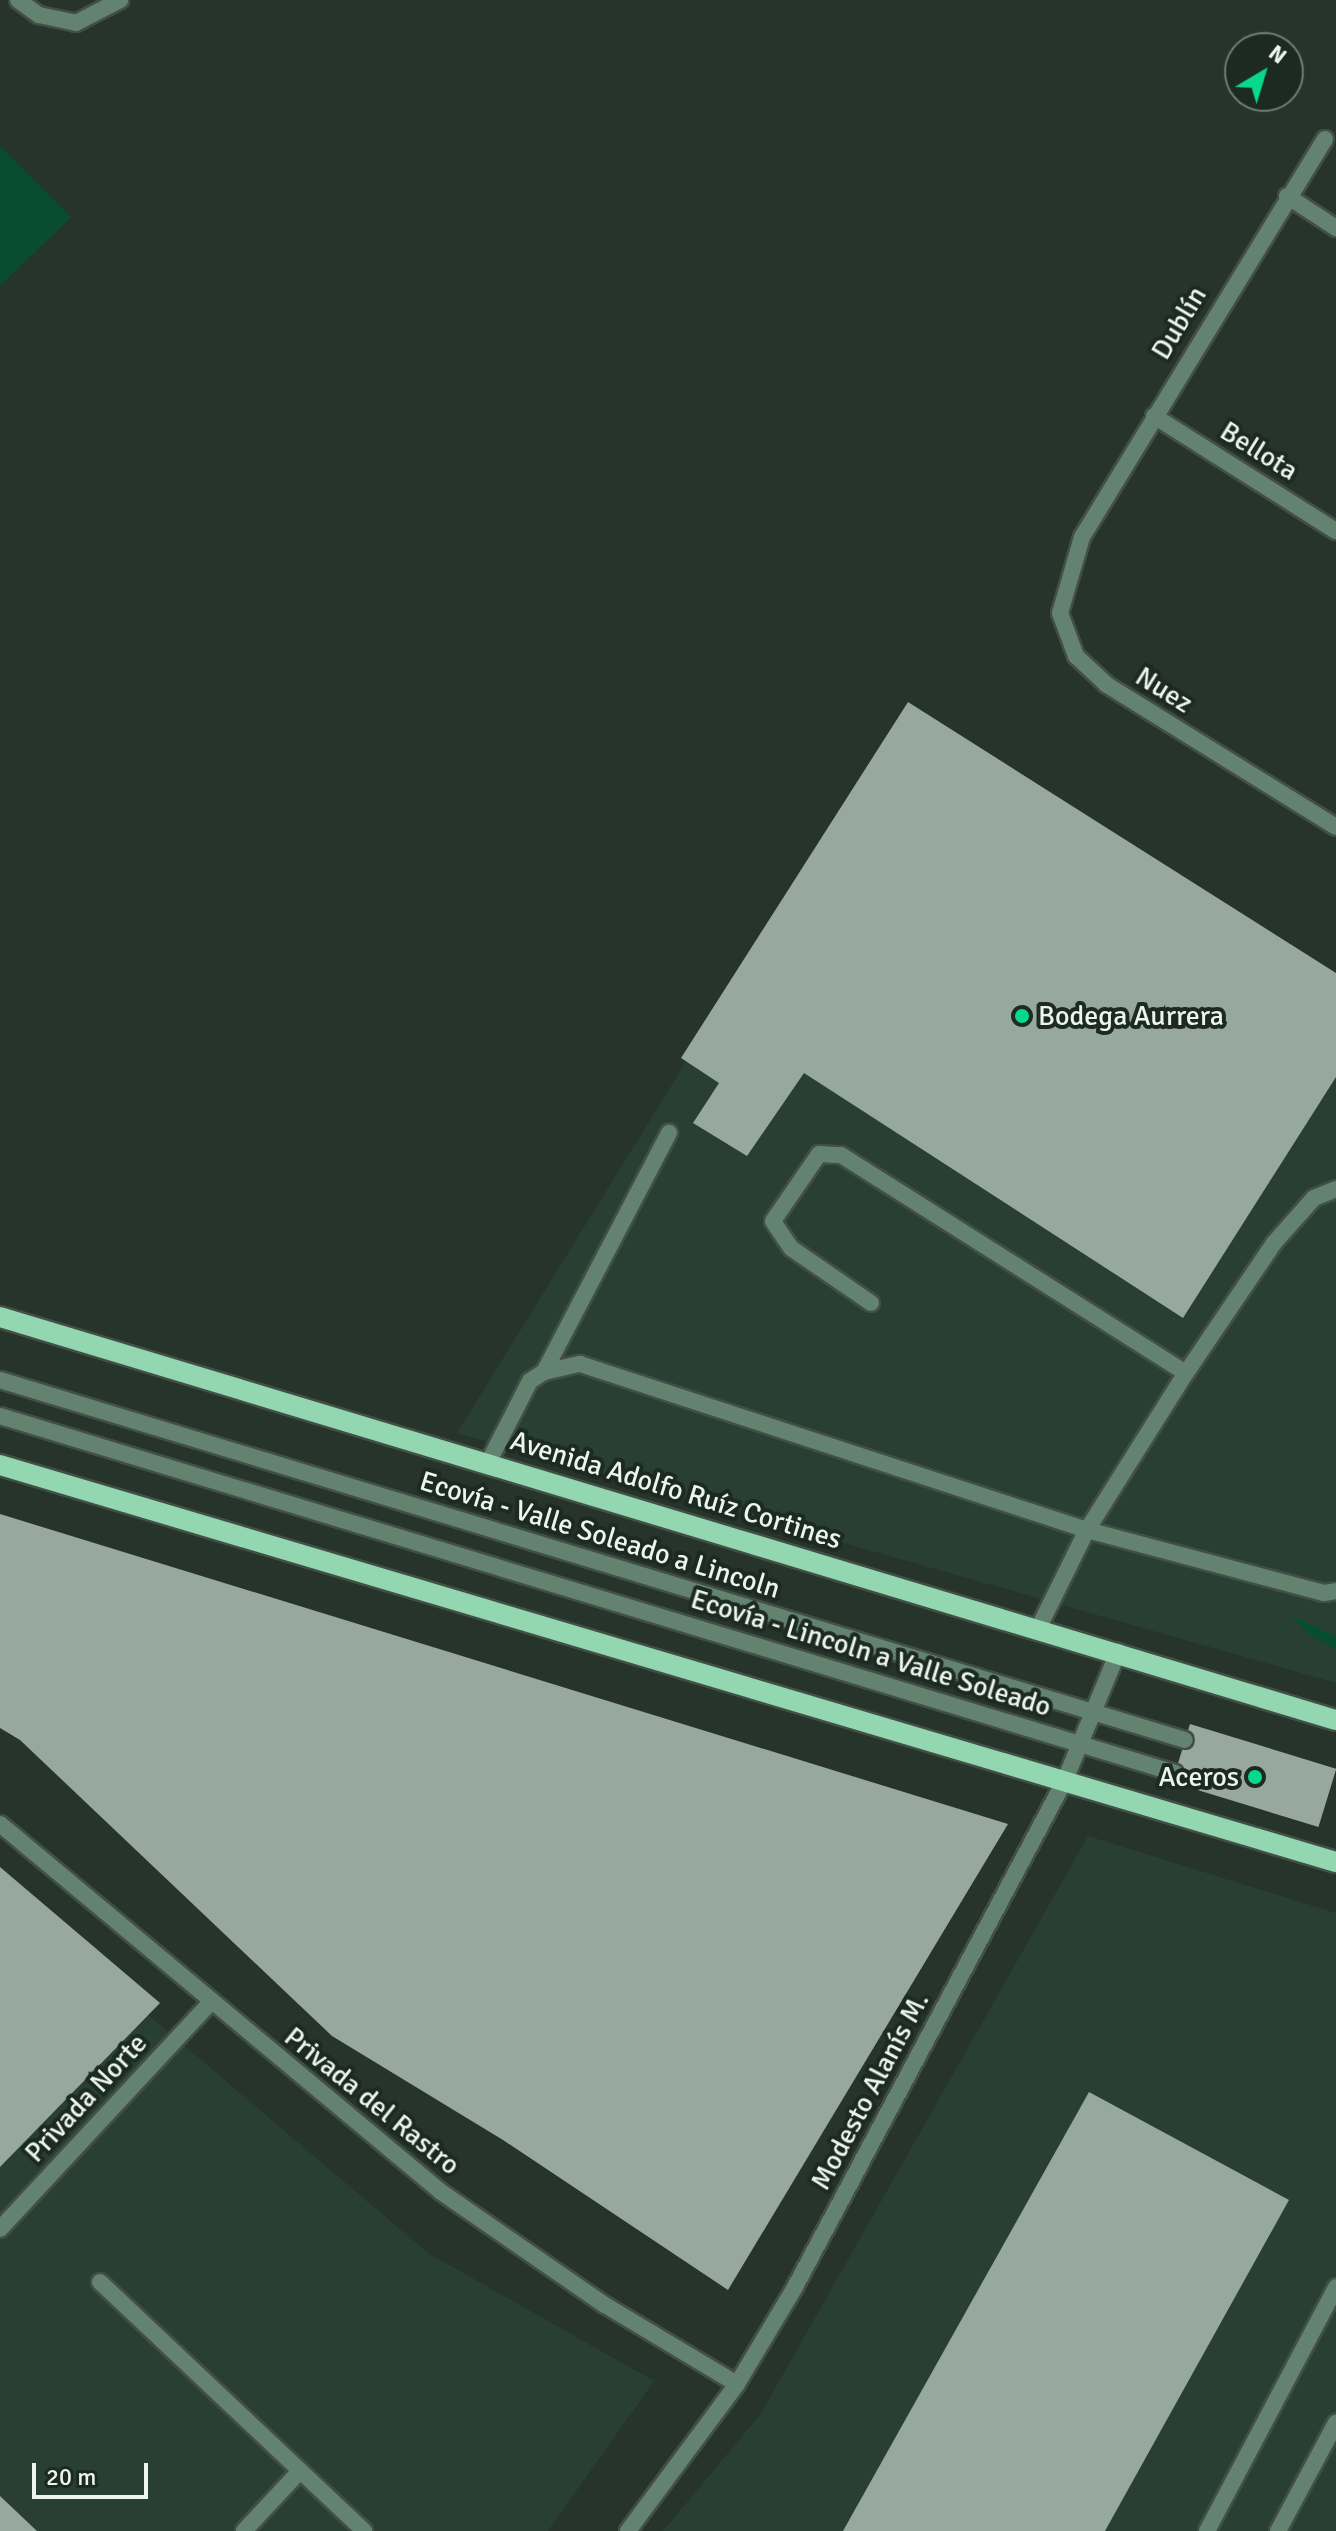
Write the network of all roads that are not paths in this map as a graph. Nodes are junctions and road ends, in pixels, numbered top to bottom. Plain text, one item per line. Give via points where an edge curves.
1 (18, 0) edge
2 (120, 0) edge
3 (1325, 139) dead end
4 (1287, 196) junction
5 (1336, 228) edge
6 (1154, 416) junction
7 (1336, 531) edge
8 (1082, 537) joint
9 (1336, 827) edge
10 (669, 1133) dead end
11 (1336, 1189) edge
12 (871, 1303) dead end
13 (0, 1317) edge
14 (544, 1372) junction
15 (1186, 1373) junction
16 (0, 1380) edge
17 (0, 1416) edge
18 (488, 1463) junction
19 (0, 1465) edge
20 (1087, 1530) junction
21 (1336, 1591) edge
22 (1038, 1629) junction
23 (1118, 1652) junction
24 (1090, 1710) junction
25 (1336, 1720) edge
26 (1185, 1740) dead end
27 (1079, 1743) junction
28 (1175, 1773) dead end
29 (1065, 1780) junction
30 (0, 1824) edge
31 (1336, 1862) edge
32 (210, 2003) junction
33 (0, 2229) edge
34 (100, 2282) dead end
35 (1336, 2287) edge
36 (737, 2384) junction
37 (1336, 2423) edge
38 (300, 2471) junction
39 (244, 2531) edge
40 (364, 2531) edge
41 (628, 2531) edge
42 (1207, 2531) edge
43 (1278, 2531) edge

1 - 2 street via 39,15 76,23
3 - 4 street, Dublín
4 - 5 street
4 - 6 street, Dublín
6 - 7 street, Bellota
6 - 8 street, Dublín
8 - 9 street, Nuez via 1060,613 1076,656 1107,685
10 - 14 street
11 - 15 street via 1314,1198 1274,1243
12 - 15 street via 791,1248 773,1221 776,1209 819,1154 841,1155
13 - 18 main road, Avenida Adolfo Ruíz Cortines
14 - 18 street via 530,1381
14 - 20 street via 580,1364
15 - 20 street
16 - 24 street, Ecovía - Valle Soleado a Lincoln
17 - 27 street, Ecovía - Lincoln a Valle Soleado
18 - 22 main road, Avenida Adolfo Ruíz Cortines
19 - 29 main road
20 - 21 street via 1324,1593
20 - 22 street
22 - 23 main road, Avenida Adolfo Ruíz Cortines
23 - 24 street, Modesto Alanís M.
23 - 25 main road, Avenida Adolfo Ruíz Cortines
24 - 26 street, Ecovía - Valle Soleado a Lincoln
24 - 27 street, Modesto Alanís M.
27 - 28 street, Ecovía - Lincoln a Valle Soleado
27 - 29 street, Modesto Alanís M.
29 - 31 main road
29 - 36 street, Modesto Alanís M. via 803,2273
30 - 32 street, Privada del Rastro
32 - 33 street, Privada Norte
32 - 36 street, Privada del Rastro via 441,2192 525,2253
34 - 38 street
35 - 42 street
36 - 41 street, Modesto Alanís M.
37 - 43 street
38 - 39 street
38 - 40 street

